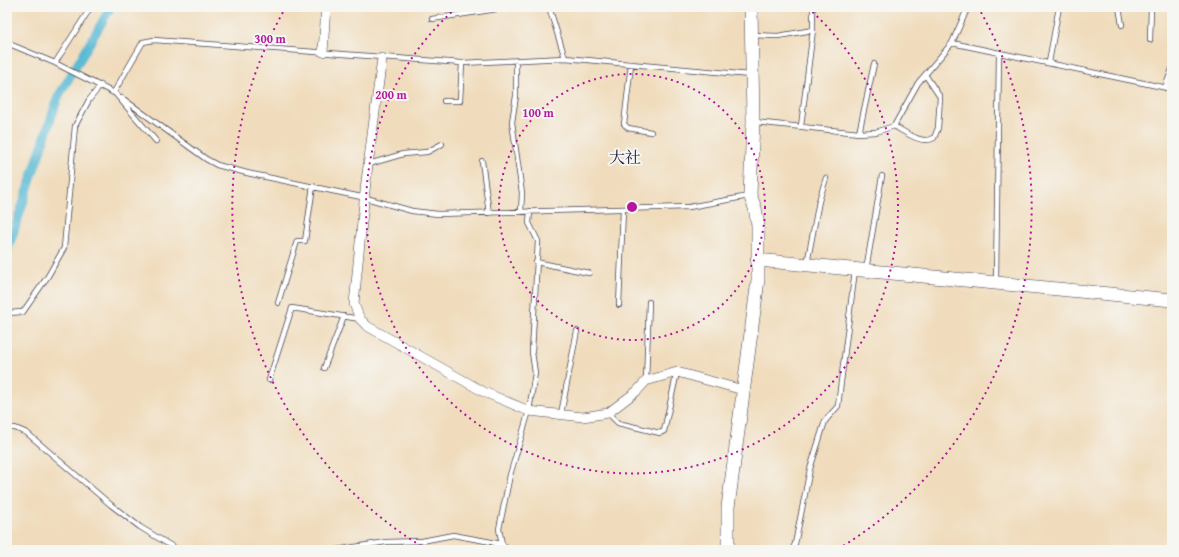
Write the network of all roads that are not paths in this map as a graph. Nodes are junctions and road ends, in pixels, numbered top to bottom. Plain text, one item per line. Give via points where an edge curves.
1 (91, 7) edge
2 (326, 7) edge
3 (510, 7) edge
4 (549, 7) edge
5 (751, 7) edge
6 (813, 7) edge
7 (968, 7) edge
8 (1060, 7) edge
9 (1119, 7) edge
10 (1151, 7) edge
11 (432, 19) dead end
12 (1122, 25) dead end
13 (813, 30) junction
14 (752, 36) junction
15 (1150, 40) dead end
16 (7, 43) edge
17 (952, 43) junction
18 (323, 52) junction
19 (999, 53) junction
20 (382, 58) junction
21 (565, 58) junction
22 (516, 62) junction
23 (1049, 62) junction
24 (55, 63) junction
25 (462, 63) junction
26 (631, 64) junction
27 (874, 64) dead end
28 (1172, 69) edge
29 (752, 75) junction
30 (926, 76) junction
31 (101, 85) junction
32 (1164, 88) junction
33 (1172, 89) edge
34 (114, 92) junction
35 (444, 101) dead end
36 (753, 121) junction
37 (801, 126) junction
38 (894, 126) junction
39 (651, 132) dead end
40 (859, 133) junction
41 (156, 141) dead end
42 (442, 144) dead end
43 (482, 161) dead end
44 (368, 164) junction
45 (882, 176) dead end
46 (826, 178) dead end
47 (313, 186) junction
48 (750, 195) junction
49 (366, 198) junction
50 (623, 210) junction
51 (521, 212) junction
52 (530, 212) junction
53 (489, 213) junction
54 (757, 260) junction
55 (536, 262) junction
56 (807, 265) junction
57 (860, 271) junction
58 (589, 273) dead end
59 (996, 284) junction
60 (1172, 300) edge
61 (649, 302) dead end
62 (278, 303) dead end
63 (619, 305) dead end
64 (7, 313) edge
65 (344, 316) junction
66 (360, 319) junction
67 (577, 331) dead end
68 (324, 368) dead end
69 (677, 372) junction
70 (269, 380) dead end
71 (646, 381) junction
72 (743, 390) junction
73 (529, 411) junction
74 (608, 413) junction
75 (561, 414) junction
76 (7, 428) edge
77 (502, 544) junction
78 (178, 550) edge
79 (336, 550) edge
80 (490, 550) edge
81 (508, 550) edge
82 (728, 550) edge
83 (792, 550) edge

1 - 24 lane
2 - 18 street
3 - 11 lane
4 - 21 lane
5 - 14 street
6 - 13 lane
7 - 17 lane
8 - 23 lane
9 - 12 lane
10 - 15 lane
13 - 14 lane via 778,36
13 - 37 lane
14 - 29 street
16 - 24 lane
17 - 19 lane
17 - 30 lane
18 - 20 lane
18 - 34 lane via 154,40 143,42
19 - 23 lane
19 - 59 lane
20 - 25 lane
20 - 44 street
21 - 22 lane
21 - 26 lane
22 - 25 lane
22 - 51 lane via 516,96 512,122 522,193
23 - 32 lane
24 - 31 lane
25 - 35 lane via 460,101
26 - 29 lane
26 - 39 lane via 624,124 628,128
27 - 40 lane
28 - 32 lane
29 - 36 street
30 - 38 lane via 918,83
30 - 38 lane via 940,97 938,128 934,138 929,141 921,140
31 - 34 lane
31 - 64 lane via 89,100 75,126 64,248 23,312
32 - 33 lane
34 - 41 lane
34 - 47 lane via 217,165
36 - 37 lane
36 - 48 street
37 - 40 lane
38 - 40 lane via 876,132
42 - 44 lane via 427,152 403,154
43 - 53 lane
44 - 49 street
45 - 57 lane
46 - 56 lane
47 - 49 lane
47 - 62 lane via 306,241 297,240
48 - 50 lane via 689,207
48 - 54 street via 758,225
49 - 53 lane via 412,211 438,214
49 - 66 street via 354,304
50 - 52 lane via 571,209
50 - 63 lane
51 - 52 lane
51 - 53 lane
52 - 55 lane via 529,223 538,241
54 - 56 street
54 - 72 street via 754,312
55 - 58 lane
55 - 73 lane via 532,352 535,373
56 - 57 street
57 - 59 street
57 - 83 lane via 838,406 825,421 810,469
59 - 60 street
61 - 71 lane
65 - 66 lane
65 - 68 lane
65 - 70 lane via 292,308
66 - 73 street via 367,326 445,371 484,392
67 - 75 lane
69 - 71 street
69 - 72 street
69 - 74 lane via 664,431 660,433 618,423
71 - 74 street
72 - 82 street via 728,507
73 - 75 street
73 - 77 lane via 510,475 499,530
74 - 75 street via 583,417
76 - 78 lane via 27,433 111,505
77 - 79 lane via 453,535 422,541 386,542
77 - 80 lane
77 - 81 lane

